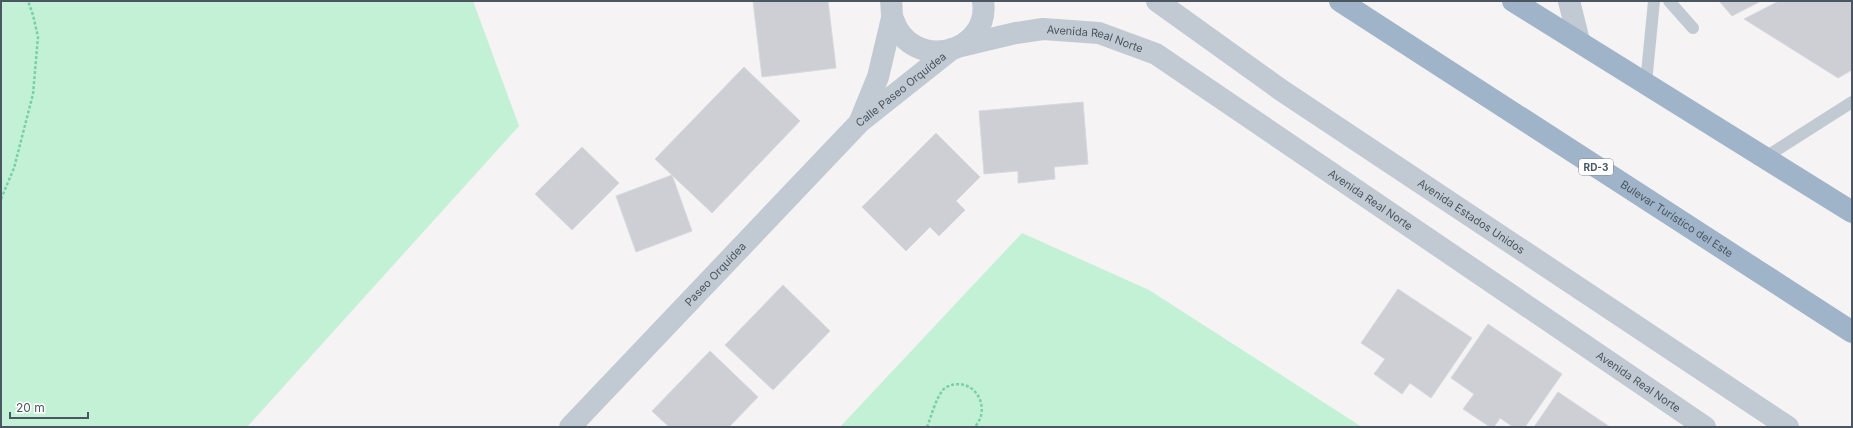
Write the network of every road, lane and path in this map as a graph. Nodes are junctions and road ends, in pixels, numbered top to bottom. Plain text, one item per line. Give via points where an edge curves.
1 (28, 1) edge
2 (1157, 1) edge
3 (1340, 1) edge
4 (1513, 1) edge
5 (1569, 1) edge
6 (1654, 1) edge
7 (1669, 1) edge
8 (983, 3) edge
9 (891, 7) edge
10 (1693, 28) dead end
11 (1016, 33) junction
12 (1579, 41) junction
13 (956, 47) junction
14 (1646, 83) junction
15 (1852, 102) edge
16 (860, 122) junction
17 (1764, 158) junction
18 (1, 199) edge
19 (1852, 212) edge
20 (1852, 332) edge
21 (570, 427) edge
22 (927, 427) edge
23 (975, 427) edge
24 (1705, 427) edge
25 (1788, 427) edge

1 - 18 path via 34,15 38,37 33,94 14,168
2 - 25 street, Avenida Estados Unidos via 1281,90
3 - 20 highway, Bulevar Turístico del Este / RD-3
4 - 12 highway
5 - 12 street
6 - 14 lane
7 - 10 lane
8 - 11 street via 997,21
8 - 13 street, Calle Paseo Orquídea via 980,21 973,35
9 - 13 street, Avenida Real Norte via 898,31 907,41 920,49 934,52
9 - 16 street, Calle Paseo Orquídea via 878,77
11 - 13 street, Avenida Real Norte
11 - 24 street, Avenida Real Norte via 1043,29 1099,33 1156,54
12 - 14 highway
13 - 16 street, Calle Paseo Orquídea
14 - 17 highway
15 - 17 lane
16 - 21 street, Paseo Orquídea
17 - 19 highway
22 - 23 path via 944,388 959,383 968,385 976,392 981,404 981,416

